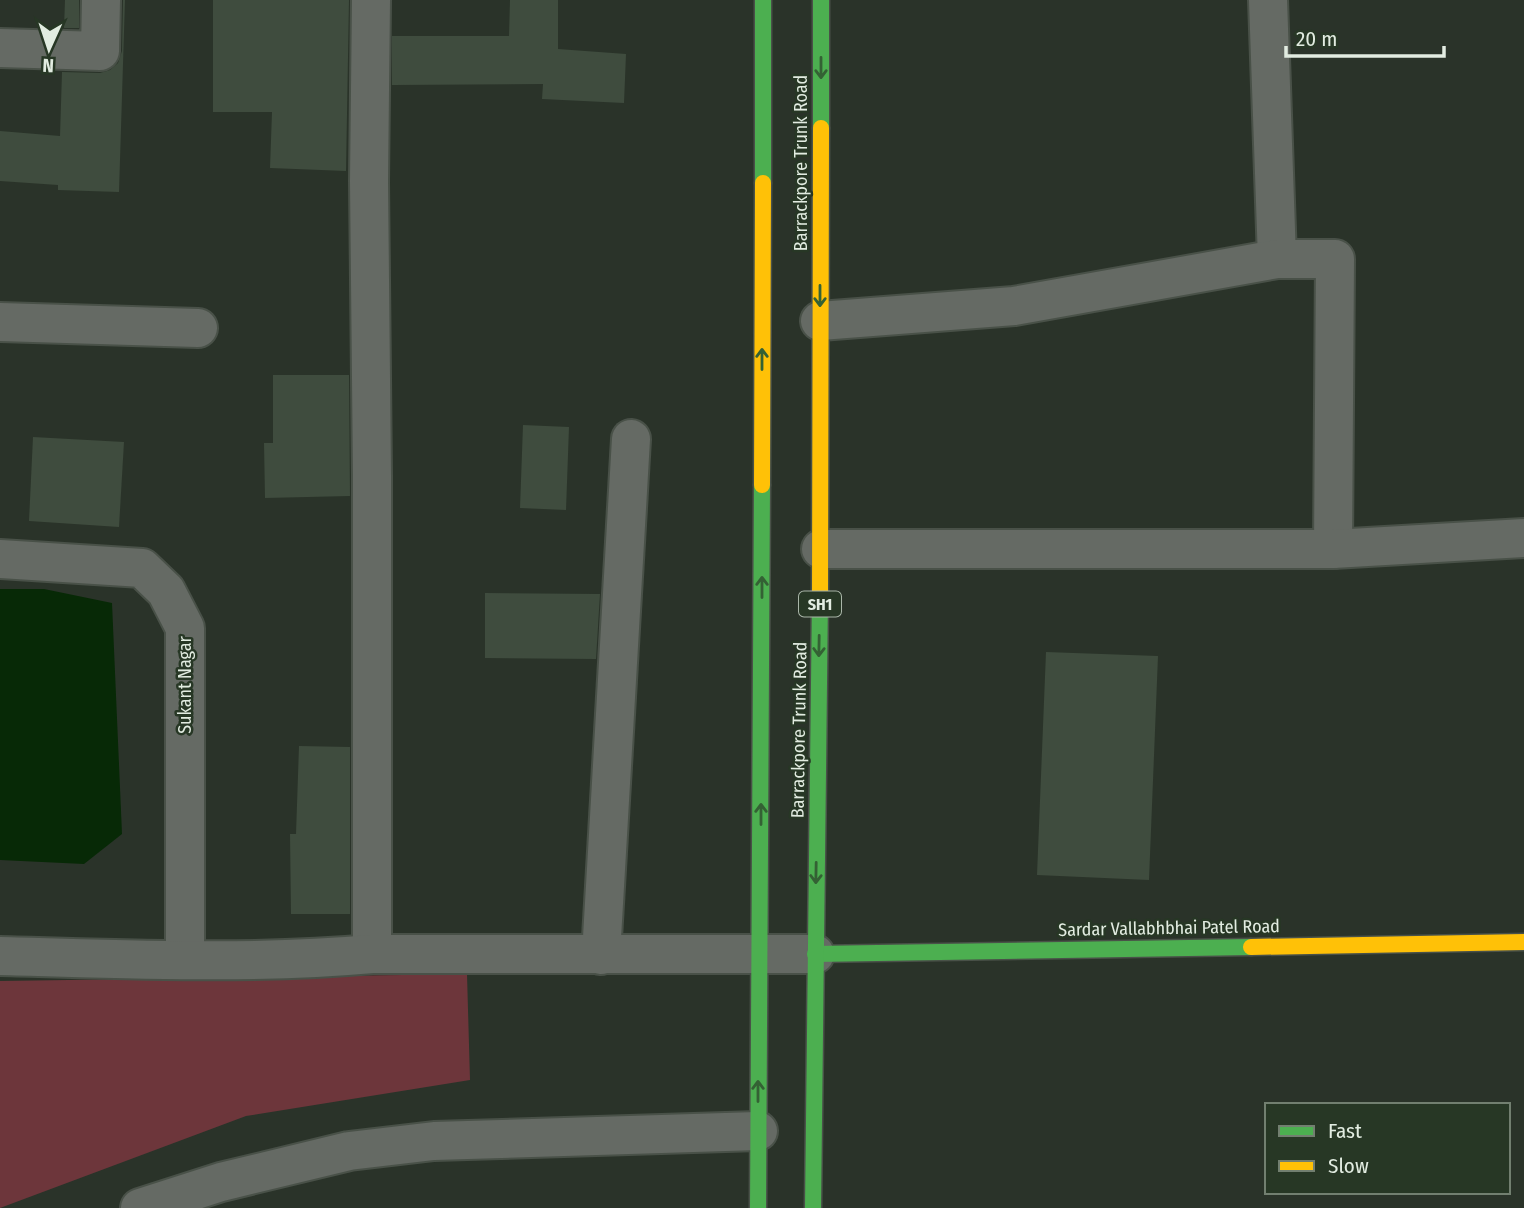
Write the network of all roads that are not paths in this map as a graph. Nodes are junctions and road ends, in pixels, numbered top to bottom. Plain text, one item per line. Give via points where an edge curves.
1 (101, 0) edge
2 (371, 0) edge
3 (763, 0) edge
4 (821, 0) edge
5 (1268, 0) edge
6 (0, 48) edge
7 (1277, 259) junction
8 (820, 321) junction
9 (0, 322) edge
10 (198, 328) dead end
11 (631, 439) dead end
12 (1524, 538) edge
13 (821, 548) junction
14 (1333, 549) junction
15 (0, 559) edge
16 (1524, 942) edge
17 (372, 954) junction
18 (601, 954) junction
19 (761, 954) junction
20 (815, 954) junction
21 (0, 956) edge
22 (185, 960) junction
23 (758, 1131) junction
24 (140, 1208) edge
25 (758, 1208) edge
26 (813, 1208) edge

1 - 6 street via 100,51
2 - 17 street
19 -> 3 main road, Barrackpore Trunk Road
4 -> 8 main road, Barrackpore Trunk Road / SH1
5 - 7 street
7 - 8 street via 1014,306
7 - 14 street via 1335,259
8 - 13 main road, Barrackpore Trunk Road / SH1
9 - 10 street
11 - 18 street
12 - 14 street
13 - 14 street
13 -> 20 main road, Barrackpore Trunk Road / SH1
15 - 22 street, Sukant Nagar via 142,568 166,591 185,628
16 - 20 main road, Sardar Vallabhbhai Patel Road
17 - 18 street
17 - 22 street
18 - 19 street
19 - 20 street
23 -> 19 main road, Barrackpore Trunk Road
20 - 26 main road, Barrackpore Trunk Road / SH1
21 - 22 street
23 - 24 street via 434,1141 361,1149 221,1182
23 - 25 main road, Barrackpore Trunk Road

